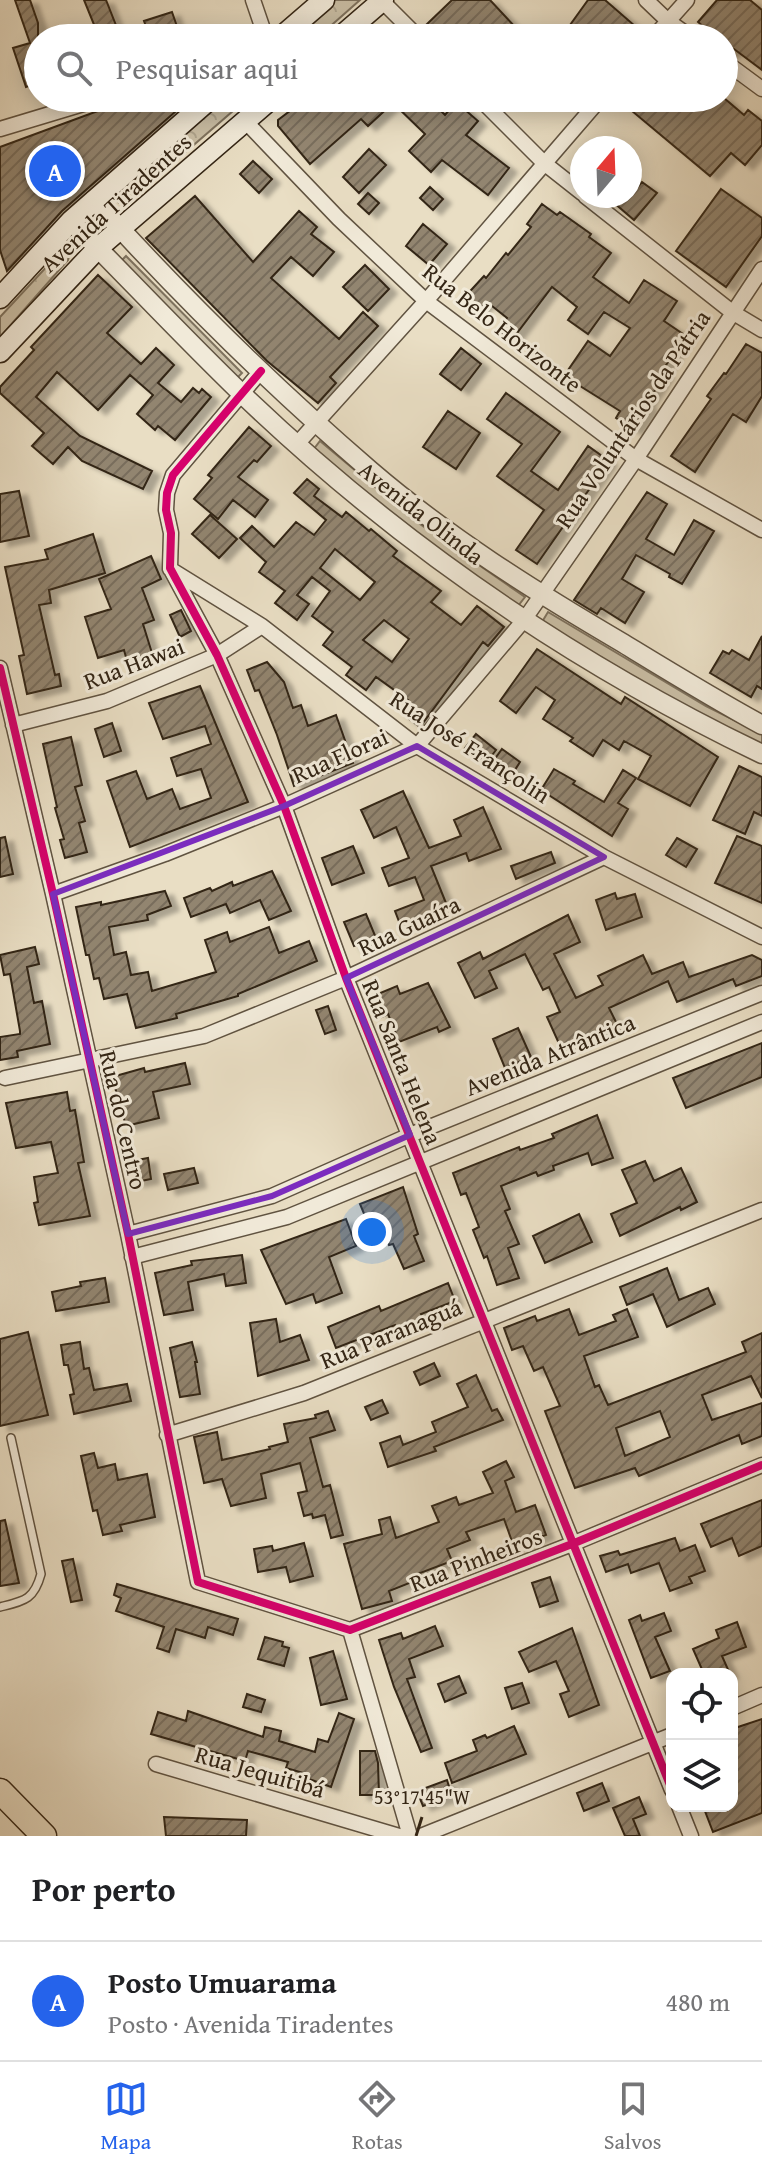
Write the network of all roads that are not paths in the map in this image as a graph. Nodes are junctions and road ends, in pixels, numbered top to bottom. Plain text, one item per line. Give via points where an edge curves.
1 (253, 0) edge
2 (324, 0) edge
3 (382, 0) edge
4 (646, 0) edge
5 (687, 0) edge
6 (668, 21) junction
7 (261, 24) edge
8 (296, 24) edge
9 (355, 24) edge
10 (405, 24) edge
11 (665, 24) edge
12 (672, 24) edge
13 (738, 71) edge
14 (762, 89) edge
15 (56, 112) edge
16 (195, 112) edge
17 (257, 112) edge
18 (493, 112) edge
19 (589, 112) edge
20 (246, 122) junction
21 (0, 129) edge
22 (544, 163) junction
23 (570, 184) edge
24 (94, 200) junction
25 (600, 208) edge
26 (71, 221) junction
27 (120, 229) junction
28 (98, 248) junction
29 (762, 269) edge
30 (0, 298) edge
31 (426, 301) junction
32 (732, 312) junction
33 (762, 330) edge
34 (0, 352) edge
35 (261, 371) junction
36 (241, 393) junction
37 (318, 423) junction
38 (297, 444) junction
39 (636, 459) junction
40 (762, 530) edge
41 (170, 568) junction
42 (540, 594) junction
43 (524, 620) junction
44 (262, 626) junction
45 (217, 655) junction
46 (0, 668) edge
47 (13, 725) junction
48 (762, 725) edge
49 (417, 746) junction
50 (762, 754) edge
51 (284, 806) junction
52 (604, 857) junction
53 (53, 894) junction
54 (762, 937) edge
55 (346, 978) junction
56 (762, 993) edge
57 (762, 1022) edge
58 (89, 1060) junction
59 (5, 1078) dead end
60 (410, 1135) junction
61 (420, 1161) junction
62 (762, 1210) edge
63 (128, 1234) junction
64 (132, 1257) junction
65 (483, 1319) junction
66 (167, 1435) junction
67 (11, 1438) dead end
68 (762, 1465) edge
69 (572, 1544) junction
70 (0, 1607) edge
71 (350, 1630) junction
72 (762, 1695) edge
73 (738, 1705) edge
74 (666, 1738) edge
75 (653, 1744) junction
76 (156, 1764) dead end
77 (666, 1775) edge
78 (0, 1791) edge
79 (681, 1812) edge
80 (44, 1836) edge
81 (399, 1836) edge
82 (410, 1836) edge
83 (421, 1836) edge
84 (691, 1836) edge

1 - 7 street
2 - 8 main road
3 - 9 main road
3 - 10 street
4 - 6 street
5 - 6 street
6 - 11 street
6 - 12 street
13 - 14 street
15 - 21 street
16 - 24 main road, Avenida Tiradentes
17 - 20 main road, Avenida Tiradentes
18 - 22 street
19 - 22 street
20 - 27 main road, Avenida Tiradentes
20 - 31 street, Rua Belo Horizonte
22 - 23 street
22 - 31 street
24 - 26 main road, Avenida Tiradentes
24 - 27 street, Avenida Olinda
25 - 32 street
26 - 28 street, Avenida Olinda
26 - 30 main road, Avenida Tiradentes
27 - 28 main road, Avenida Tiradentes
27 - 35 street, Avenida Olinda
28 - 34 main road, Avenida Tiradentes
28 - 36 street, Avenida Olinda
29 - 32 street, Rua Voluntários da Pátria
31 - 37 street
31 - 39 street, Rua Belo Horizonte
32 - 33 street
32 - 39 street, Rua Voluntários da Pátria
35 - 36 street, Rua Santa Helena
35 - 37 street, Avenida Olinda
36 - 38 street, Avenida Olinda
36 - 41 street, Rua Santa Helena via 173,475 166,510
37 - 38 street
37 - 42 street, Avenida Olinda via 412,503
38 - 43 street, Avenida Olinda via 417,543
39 - 40 street, Rua Belo Horizonte
39 - 42 street, Rua Voluntários da Pátria
41 - 44 street, Rua José Françolin
41 - 45 street, Rua Santa Helena
42 - 43 street, Rua Florai
42 - 48 street, Avenida Olinda
43 - 49 street, Rua Florai
43 - 50 street, Avenida Olinda via 679,713
44 - 45 street, Rua Hawai
44 - 49 street, Rua José Françolin
45 - 47 street, Rua Hawai via 107,701
45 - 51 street, Rua Santa Helena
46 - 47 street, Rua do Centro
47 - 53 street, Rua do Centro
49 - 51 street, Rua Florai
49 - 52 street, Rua José Françolin
51 - 53 street, Rua Florai
51 - 55 street, Rua Santa Helena
52 - 54 street, Rua José Françolin
52 - 55 street, Rua Guaíra
53 - 58 street, Rua do Centro
55 - 58 street, Rua Guaíra via 204,1036
55 - 60 street, Rua Santa Helena
56 - 60 street, Avenida Atrântica
57 - 61 street
58 - 59 street, Rua Guaíra
58 - 63 street, Rua do Centro
60 - 61 street, Rua Santa Helena
60 - 63 street, Avenida Atrântica via 272,1196
61 - 64 street via 287,1217
61 - 65 street, Rua Santa Helena
62 - 65 street, Rua Paranaguá
63 - 64 street, Rua do Centro
64 - 66 street, Rua do Centro
65 - 66 street, Rua Paranaguá via 304,1393
65 - 69 street, Rua Santa Helena
66 - 71 street, Rua do Centro via 198,1582
67 - 70 lane via 41,1574 37,1589 26,1600
68 - 69 street, Rua Pinheiros
69 - 71 street, Rua Pinheiros
69 - 75 street, Rua Santa Helena
71 - 82 street
72 - 73 street
74 - 75 street
75 - 77 street, Rua Santa Helena
75 - 83 street
76 - 81 street, Rua Jequitibá
78 - 80 highway
79 - 84 street

